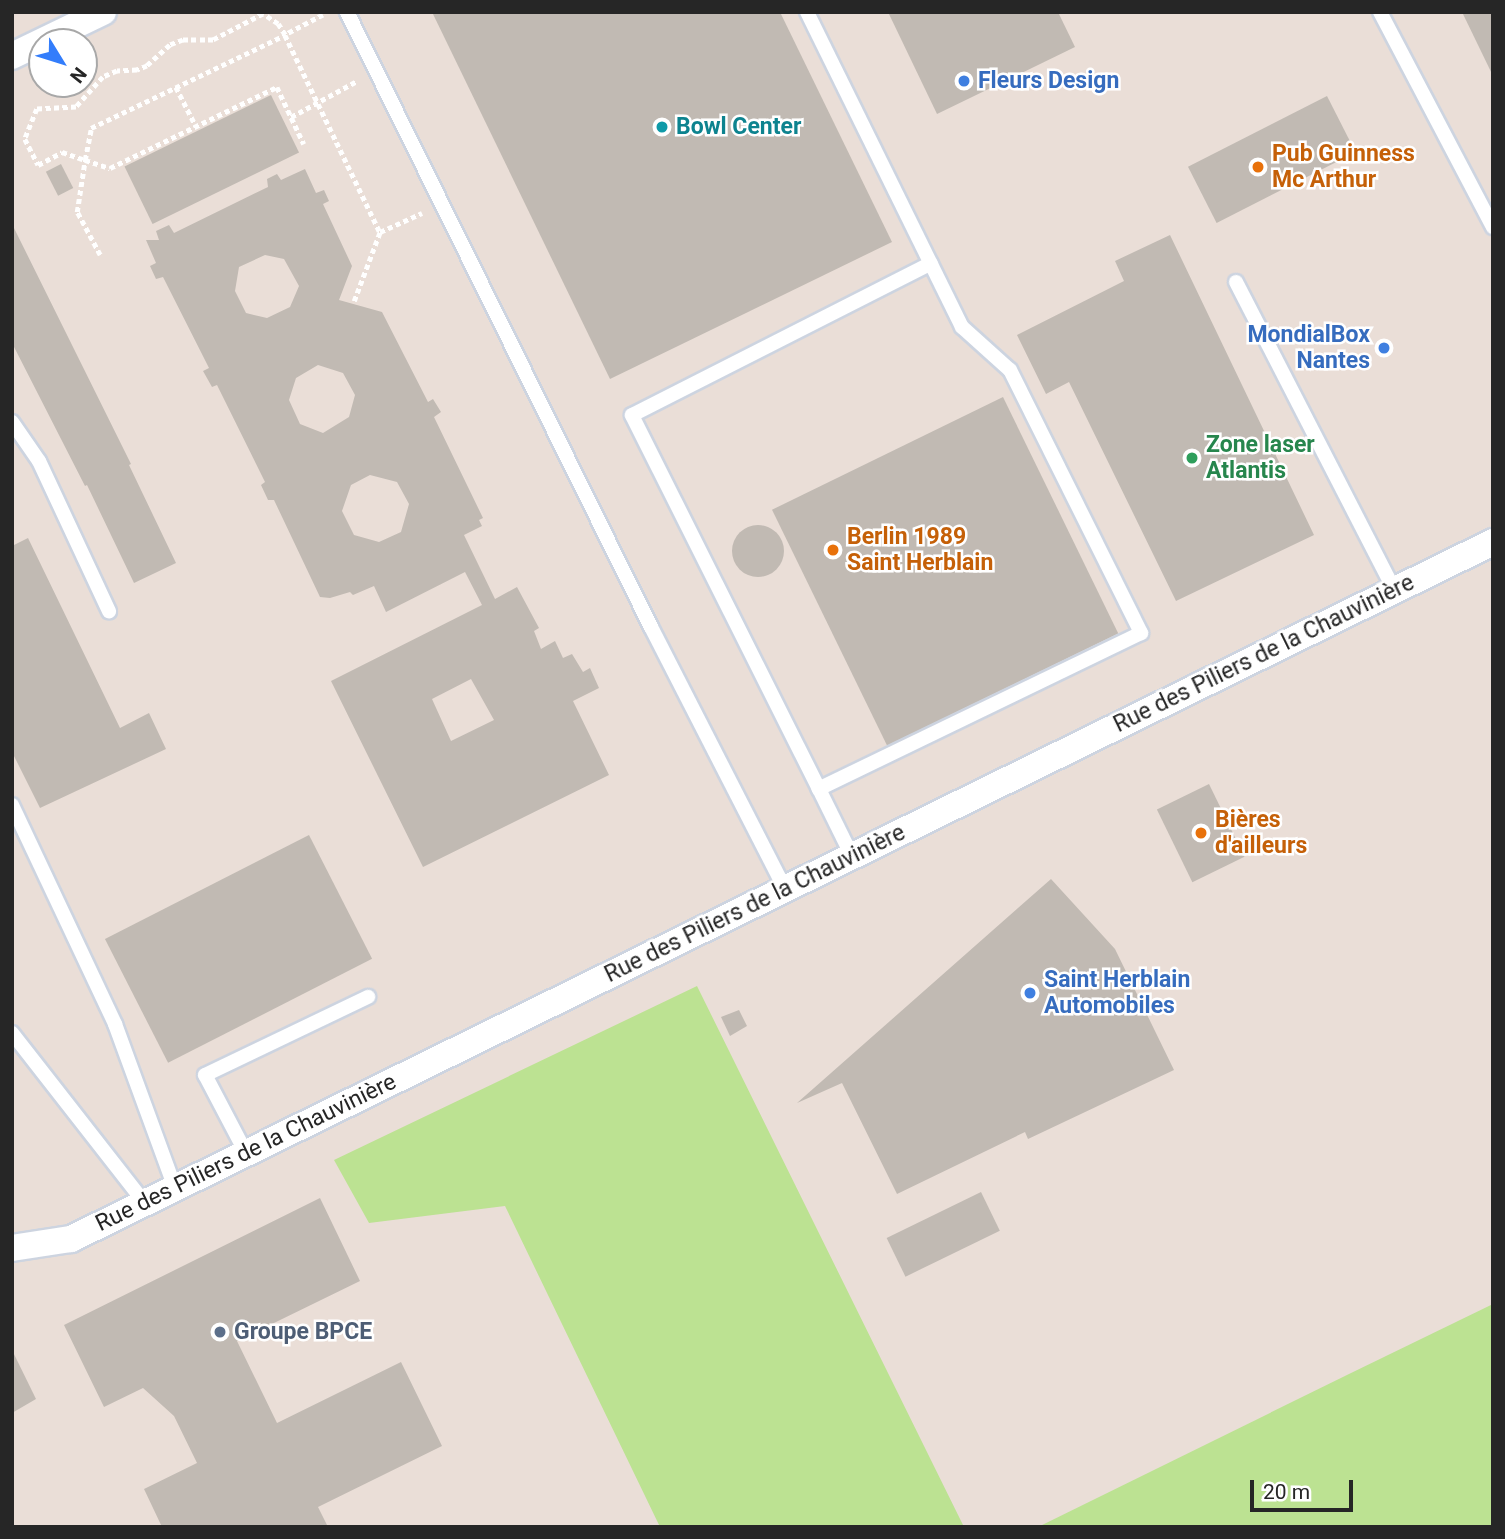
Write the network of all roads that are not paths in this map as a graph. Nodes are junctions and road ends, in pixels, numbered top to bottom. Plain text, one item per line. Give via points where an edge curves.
1 (103, 12) edge
2 (347, 12) edge
3 (807, 12) edge
4 (1381, 12) edge
5 (12, 56) edge
6 (1493, 226) edge
7 (931, 264) junction
8 (1236, 282) dead end
9 (12, 422) edge
10 (1493, 542) edge
11 (1394, 590) junction
12 (109, 611) dead end
13 (819, 789) junction
14 (12, 805) edge
15 (852, 856) junction
16 (785, 889) junction
17 (368, 997) dead end
18 (12, 1033) edge
19 (246, 1153) junction
20 (175, 1188) junction
21 (145, 1203) junction
22 (12, 1248) edge

1 - 5 street
2 - 16 lane
3 - 7 lane
4 - 6 lane
7 - 13 lane via 632,415
7 - 13 lane via 962,327 1010,370 1142,633
8 - 11 lane
9 - 12 lane via 39,461
10 - 11 street, Rue des Piliers de la Chauvinière
11 - 15 street, Rue des Piliers de la Chauvinière
13 - 15 lane
14 - 20 lane via 115,1024
15 - 16 street, Rue des Piliers de la Chauvinière
16 - 19 street, Rue des Piliers de la Chauvinière
17 - 19 lane via 205,1075
18 - 21 lane
19 - 20 street, Rue des Piliers de la Chauvinière
20 - 21 street, Rue des Piliers de la Chauvinière
21 - 22 street, Rue des Piliers de la Chauvinière via 71,1239

